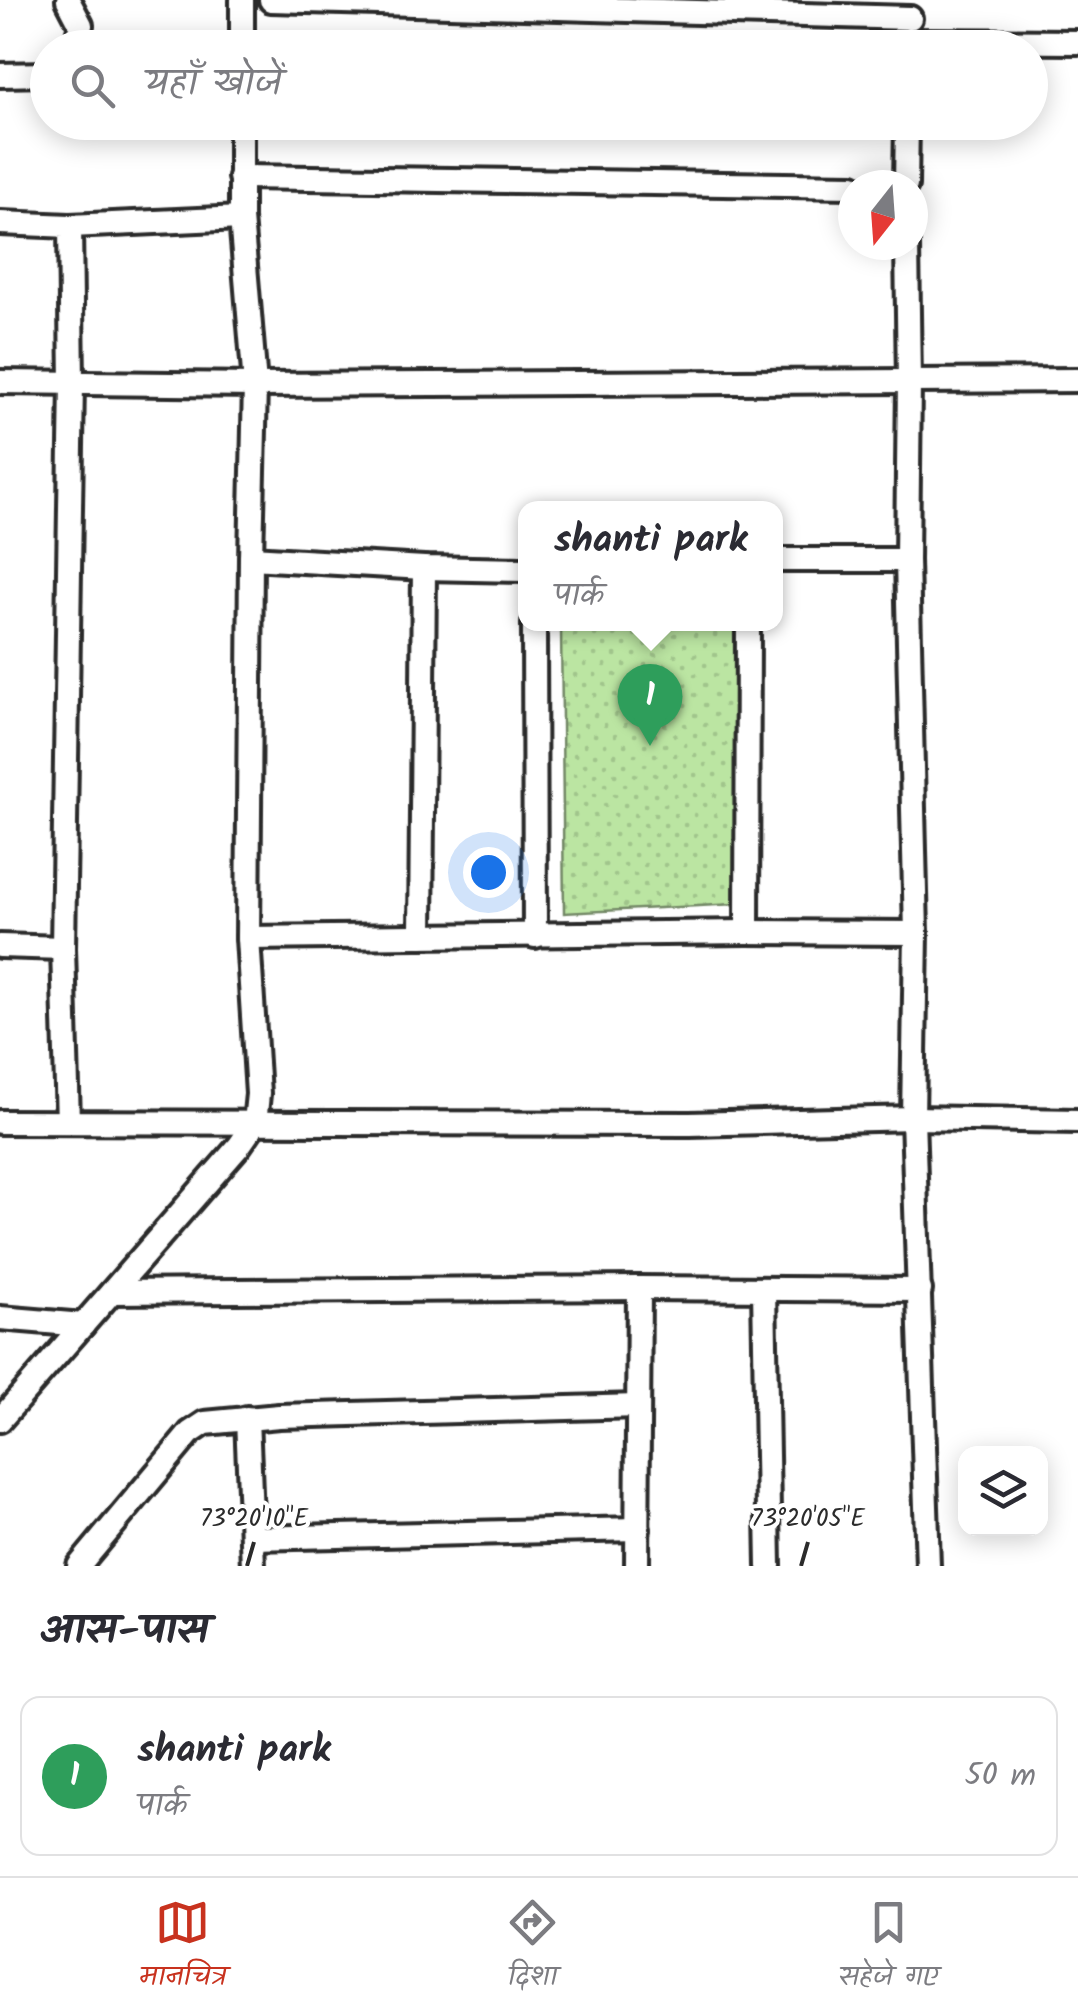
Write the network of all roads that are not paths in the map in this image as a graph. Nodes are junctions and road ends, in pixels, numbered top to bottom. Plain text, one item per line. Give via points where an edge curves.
1 (68, 0) edge
2 (242, 0) edge
3 (271, 0) edge
4 (909, 27) edge
5 (79, 30) edge
6 (242, 30) edge
7 (943, 30) edge
8 (1048, 39) edge
9 (1078, 42) edge
10 (30, 74) edge
11 (0, 75) edge
12 (241, 140) edge
13 (907, 140) edge
14 (906, 170) edge
15 (240, 177) junction
16 (838, 186) edge
17 (240, 218) junction
18 (0, 223) edge
19 (70, 226) junction
20 (907, 260) edge
21 (1078, 380) edge
22 (0, 382) edge
23 (909, 382) junction
24 (72, 383) junction
25 (255, 385) junction
26 (251, 558) junction
27 (783, 560) edge
28 (907, 560) junction
29 (424, 568) junction
30 (518, 570) edge
31 (534, 631) edge
32 (748, 631) edge
33 (747, 932) junction
34 (916, 933) junction
35 (422, 936) junction
36 (535, 936) junction
37 (248, 938) junction
38 (0, 946) edge
39 (64, 948) junction
40 (913, 1118) junction
41 (1078, 1120) edge
42 (0, 1122) edge
43 (68, 1122) junction
44 (255, 1123) junction
45 (638, 1288) junction
46 (764, 1289) junction
47 (920, 1290) junction
48 (112, 1292) junction
49 (0, 1318) edge
50 (83, 1325) junction
51 (638, 1406) junction
52 (3, 1412) edge
53 (248, 1418) junction
54 (638, 1529) junction
55 (252, 1538) junction
56 (79, 1566) edge
57 (253, 1566) edge
58 (637, 1566) edge
59 (768, 1566) edge
60 (928, 1566) edge

1 - 5 street
2 - 6 street
3 - 4 street
4 - 7 street
8 - 9 street
10 - 11 street
12 - 15 street
13 - 14 street
15 - 16 street
15 - 17 street
17 - 19 street
17 - 25 street
18 - 19 street
19 - 24 street
20 - 23 street
21 - 23 street
22 - 24 street
23 - 25 street
23 - 28 street
24 - 25 street
24 - 39 street
25 - 26 street
26 - 29 street
26 - 37 street
27 - 28 street
28 - 34 street
29 - 30 street
29 - 35 street
31 - 36 street
32 - 33 street
33 - 34 street
33 - 36 street
34 - 40 street
35 - 36 street
35 - 37 street
37 - 44 street
38 - 39 street
39 - 43 street
40 - 41 street
40 - 44 street
40 - 47 street
42 - 43 street
43 - 44 street
44 - 48 street
45 - 46 street
45 - 48 street
45 - 51 street
46 - 47 street
46 - 59 street
47 - 60 street
48 - 50 street
49 - 50 street
50 - 52 street
51 - 53 street
51 - 54 street
53 - 55 street
53 - 56 street via 205,1423 190,1433
54 - 55 street
54 - 58 street
55 - 57 street

